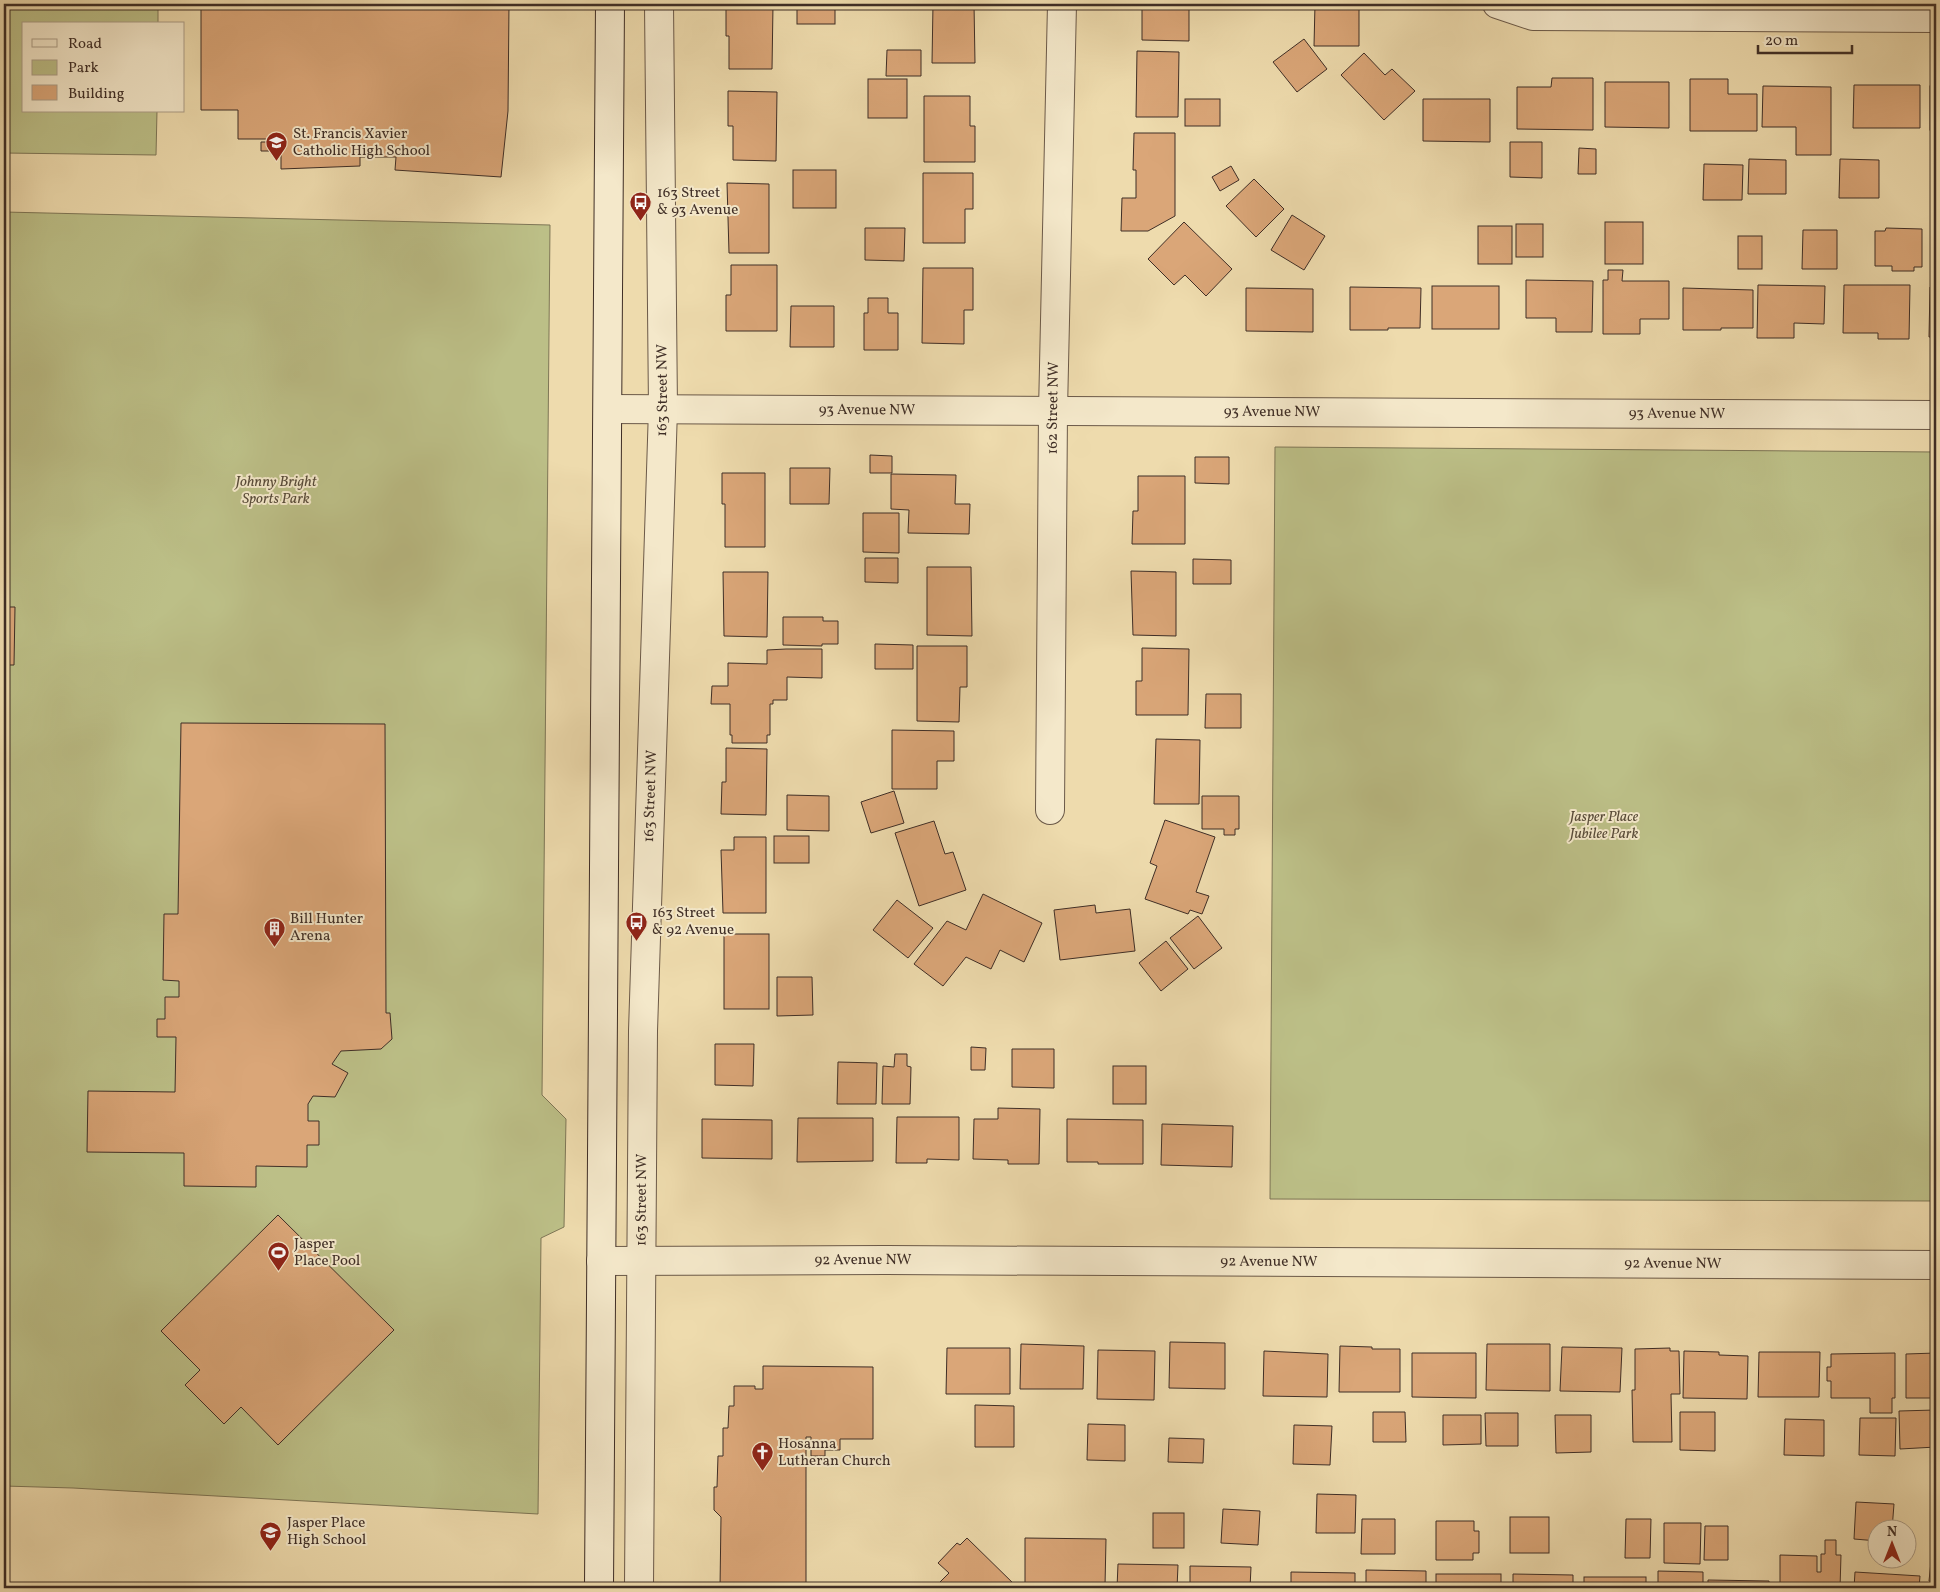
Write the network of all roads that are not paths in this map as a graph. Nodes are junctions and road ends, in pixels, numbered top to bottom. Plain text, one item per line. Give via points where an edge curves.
1 (610, 4) edge
2 (659, 4) edge
3 (1062, 4) edge
4 (1497, 4) edge
5 (1936, 18) edge
6 (608, 409) junction
7 (663, 409) junction
8 (1053, 411) junction
9 (1936, 415) edge
10 (1050, 810) dead end
11 (601, 1261) junction
12 (642, 1261) junction
13 (1936, 1265) edge
14 (599, 1588) edge
15 (639, 1588) edge

1 - 6 street
2 - 7 street, 163 Street NW
3 - 8 street, 162 Street NW
4 - 5 street via 1533,16
6 - 7 street, 93 Avenue NW
6 - 11 street
7 - 8 street, 93 Avenue NW
7 - 12 street, 163 Street NW via 644,1021
8 - 9 street, 93 Avenue NW
8 - 10 street, 162 Street NW
11 - 12 street, 92 Avenue NW
11 - 14 street
12 - 13 street, 92 Avenue NW
12 - 15 street, 163 Street NW

